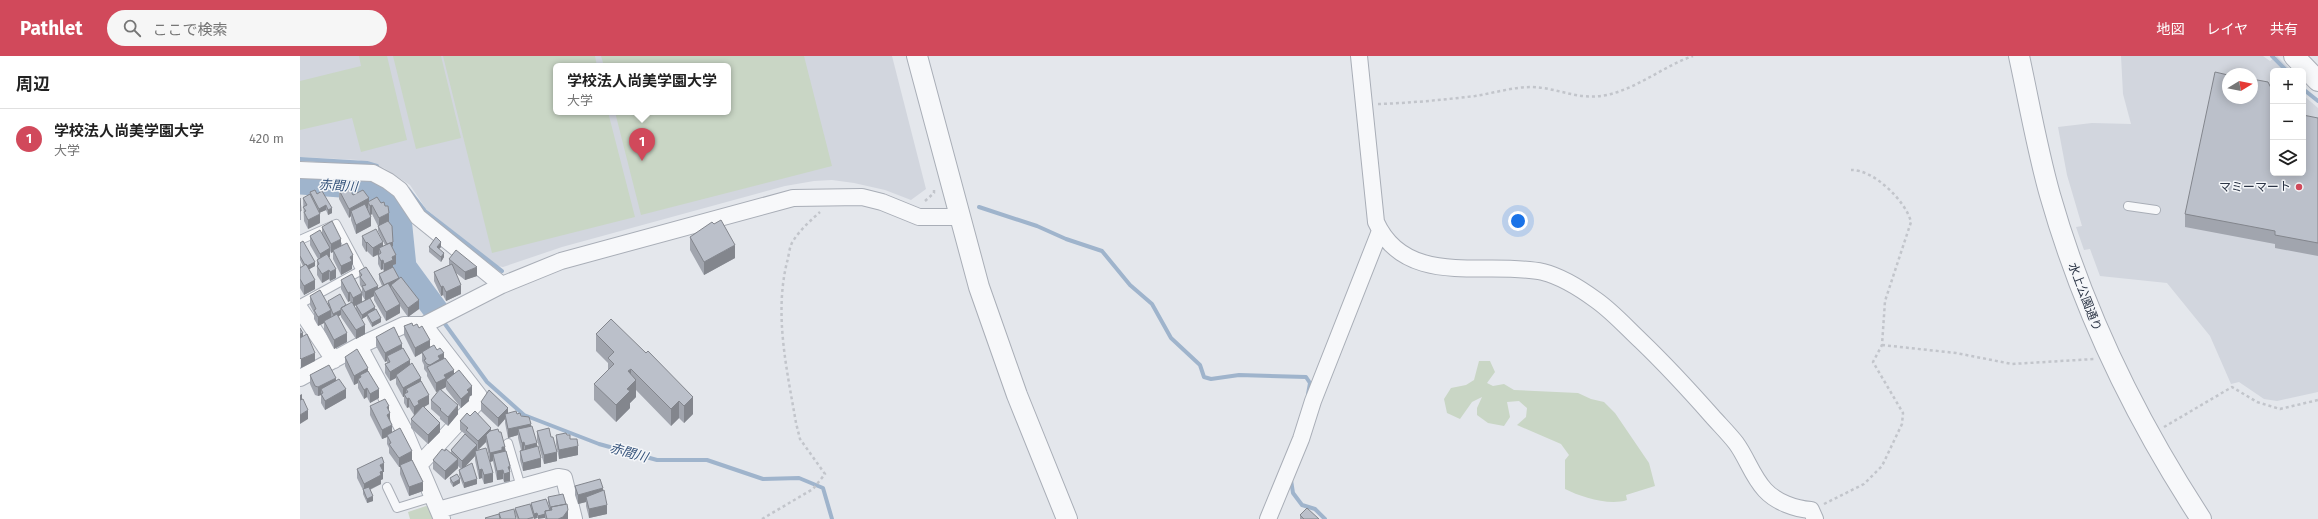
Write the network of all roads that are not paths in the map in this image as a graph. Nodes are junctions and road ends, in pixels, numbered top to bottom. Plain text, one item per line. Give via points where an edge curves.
1 (917, 56) edge
2 (1359, 56) edge
3 (2019, 56) edge
4 (2294, 56) edge
5 (2318, 82) edge
6 (300, 170) edge
7 (2128, 206) dead end
8 (2156, 210) dead end
9 (960, 217) junction
10 (1380, 231) junction
11 (300, 240) edge
12 (502, 285) junction
13 (300, 304) edge
14 (300, 309) edge
15 (424, 325) junction
16 (359, 346) junction
17 (334, 360) junction
18 (300, 378) edge
19 (508, 443) dead end
20 (420, 464) junction
21 (387, 487) dead end
22 (521, 487) junction
23 (438, 509) edge
24 (1813, 514) edge
25 (574, 519) edge
26 (1067, 519) edge
27 (1268, 519) edge
28 (2201, 519) edge

1 - 9 street
2 - 10 street via 1373,199
3 - 28 street, 水上公園通り via 2050,194 2078,281 2109,358 2149,434
4 - 5 street
6 - 12 street via 373,173 388,181 400,190 418,217
7 - 8 lane
9 - 12 street via 919,217 862,197 793,198 561,261
9 - 26 street via 994,335
10 - 24 street via 1403,253 1419,262 1448,268 1543,272 1576,287 1597,301 1678,377 1737,444 1765,490 1792,507
10 - 27 street
11 - 13 lane via 336,224 360,269
12 - 15 street
14 - 17 street
15 - 16 street via 404,325
15 - 20 street via 479,396 479,400
16 - 17 street
16 - 20 street
17 - 18 street
19 - 22 lane
20 - 23 street
21 - 23 lane via 397,508
22 - 23 street
22 - 25 street via 558,477 564,478

